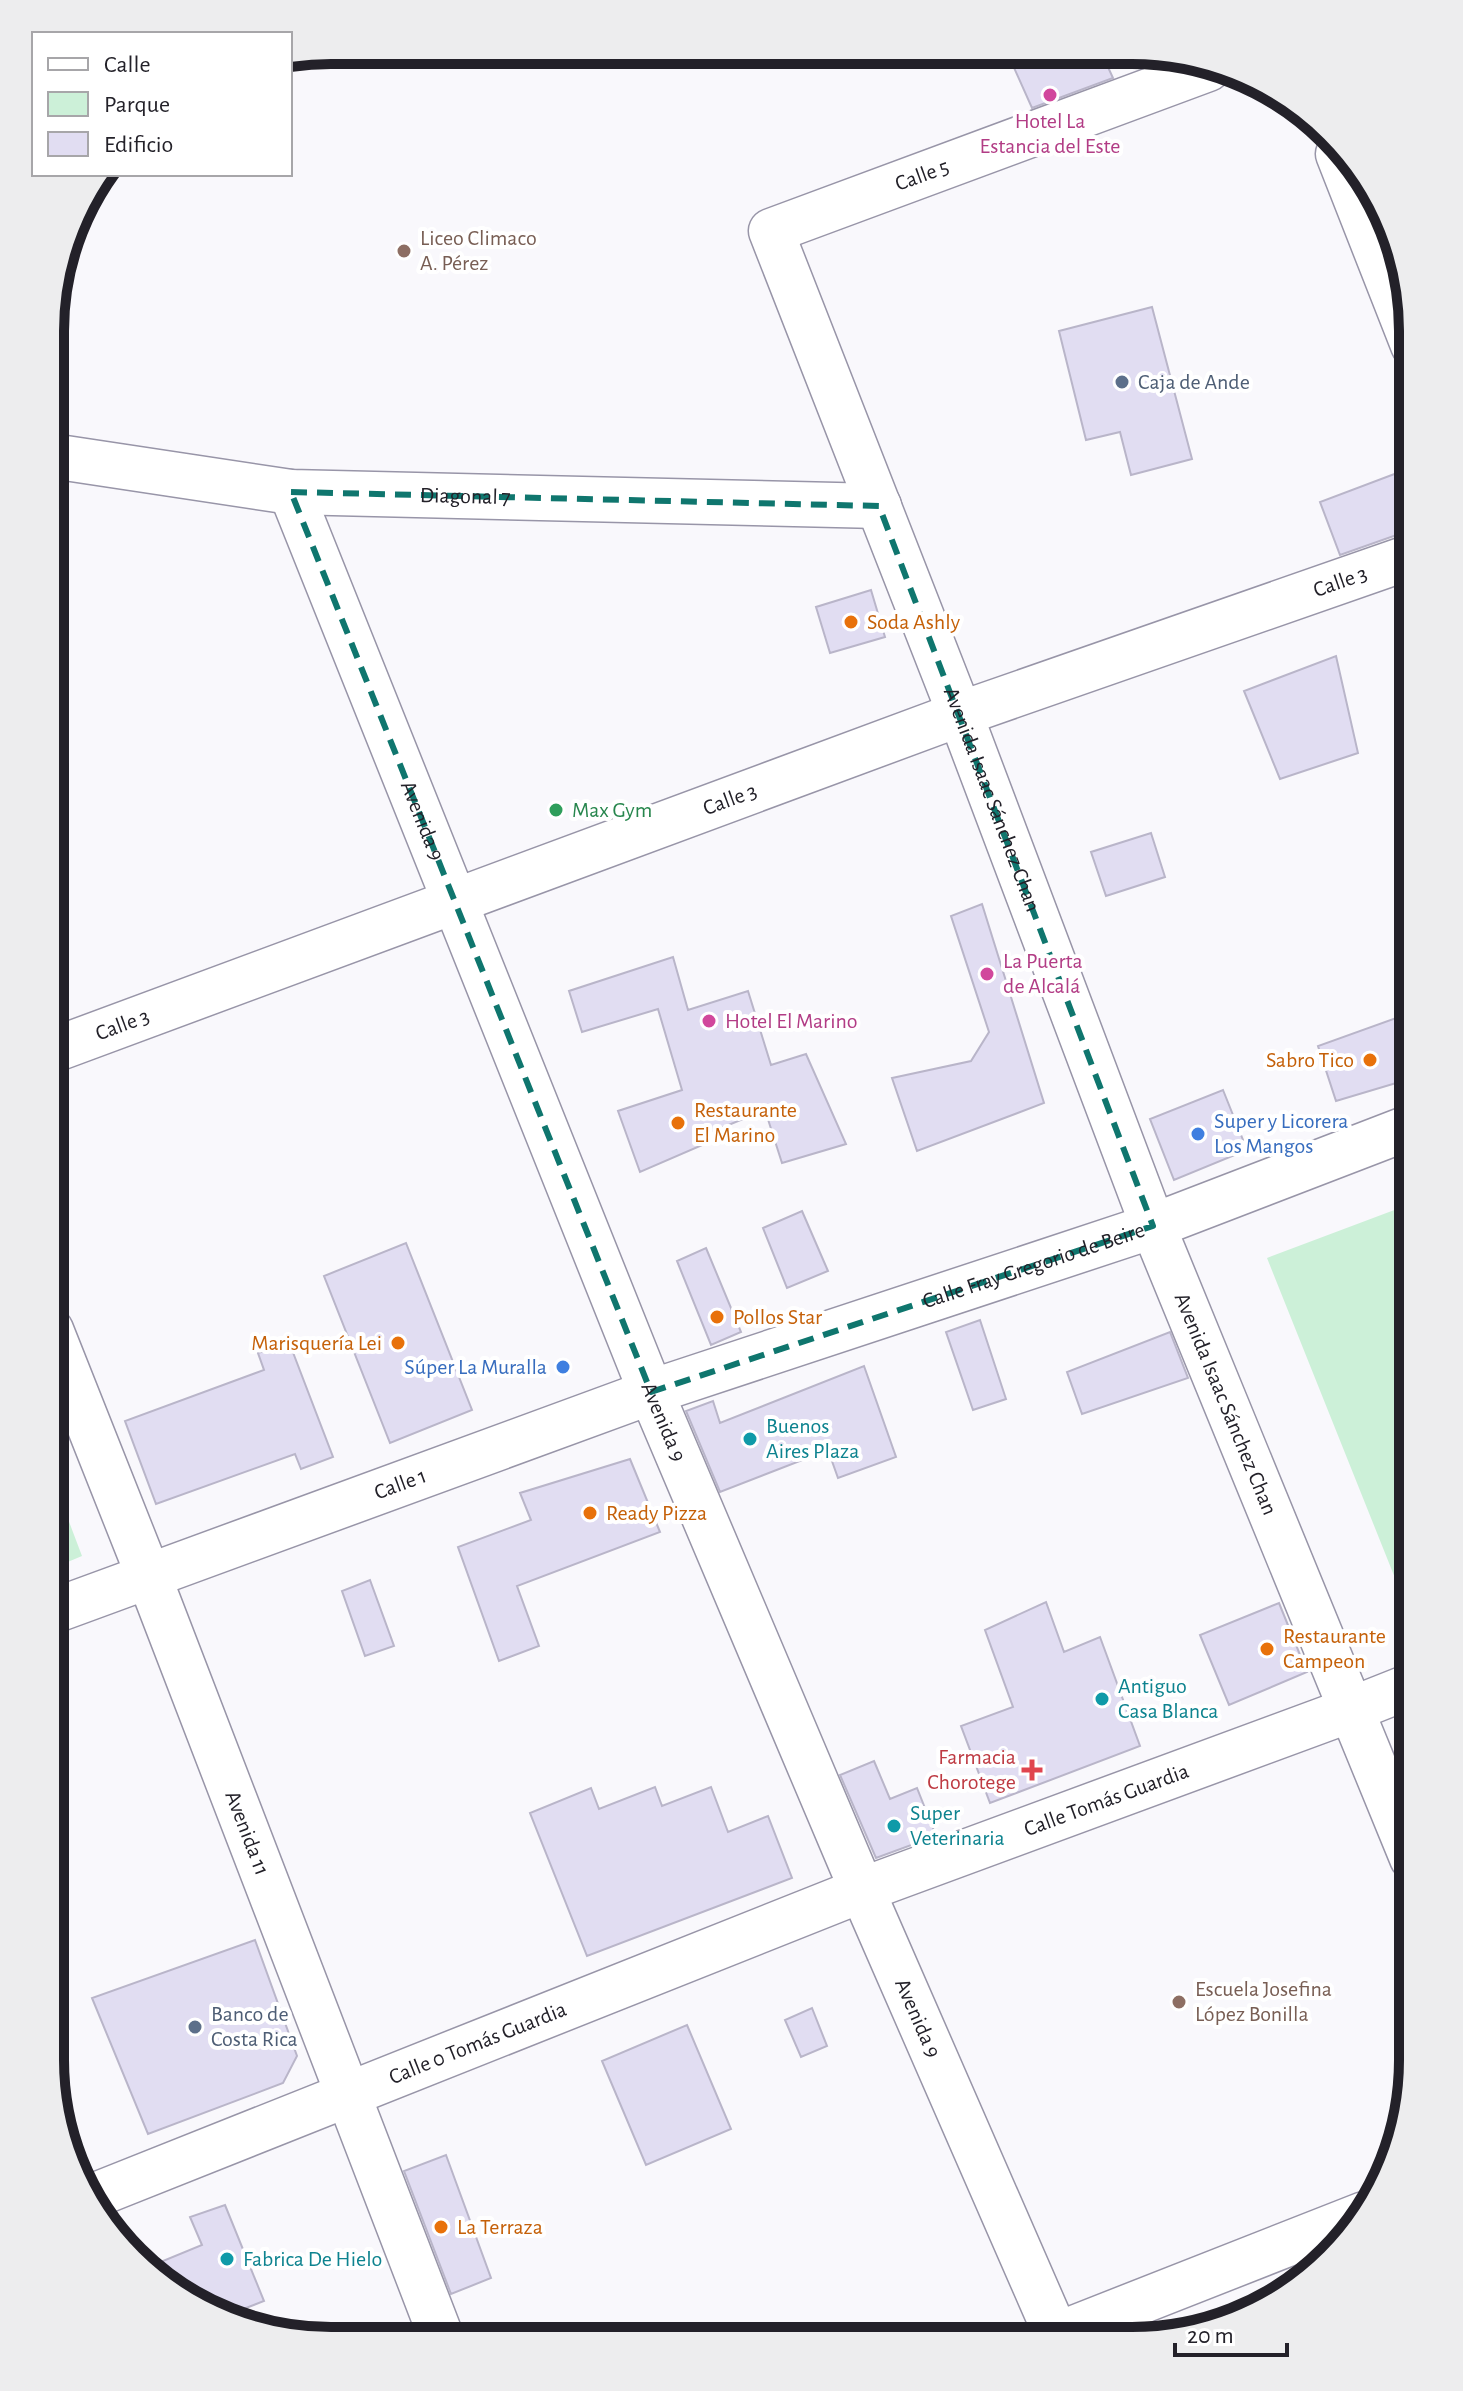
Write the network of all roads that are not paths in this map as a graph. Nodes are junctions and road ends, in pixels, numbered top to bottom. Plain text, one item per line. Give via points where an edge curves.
1 (1199, 72) edge
2 (1343, 167) edge
3 (771, 231) joint
4 (1397, 304) edge
5 (64, 458) edge
6 (291, 492) junction
7 (879, 506) junction
8 (1399, 561) edge
9 (960, 714) junction
10 (456, 902) junction
11 (64, 1046) edge
12 (1399, 1132) edge
13 (1153, 1226) junction
14 (64, 1363) edge
15 (651, 1392) junction
16 (149, 1577) junction
17 (64, 1607) edge
18 (1398, 1691) edge
19 (1350, 1710) junction
20 (1398, 1825) edge
21 (862, 1890) junction
22 (348, 2095) junction
23 (100, 2193) edge
24 (1343, 2222) edge
25 (437, 2327) edge
26 (1047, 2327) edge
27 (1082, 2327) edge

1 - 3 street, Calle 5
2 - 4 street
3 - 7 street, Avenida Isaac Sánchez Chan
5 - 6 street, Diagonal 7
6 - 7 street, Diagonal 7
6 - 10 street, Avenida 9
7 - 9 street, Avenida Isaac Sánchez Chan
8 - 9 street, Calle 3
9 - 10 street, Calle 3
9 - 13 street, Avenida Isaac Sánchez Chan
10 - 11 street, Calle 3
10 - 15 street, Avenida 9
12 - 13 street, Calle Fray Gregorio de Beire
13 - 15 street, Calle Fray Gregorio de Beire
13 - 19 street, Avenida Isaac Sánchez Chan
14 - 16 street, Avenida 11
15 - 16 street, Calle 1
15 - 21 street, Avenida 9
16 - 17 street, Calle 1
16 - 22 street, Avenida 11
18 - 19 street
19 - 20 street, Avenida Isaac Sánchez Chan
19 - 21 street, Calle Tomás Guardia
21 - 22 street, Calle 0 Tomás Guardia
21 - 26 street, Avenida 9
22 - 23 street, Calle 0 Tomás Guardia
22 - 25 street, Avenida 11
24 - 27 street

